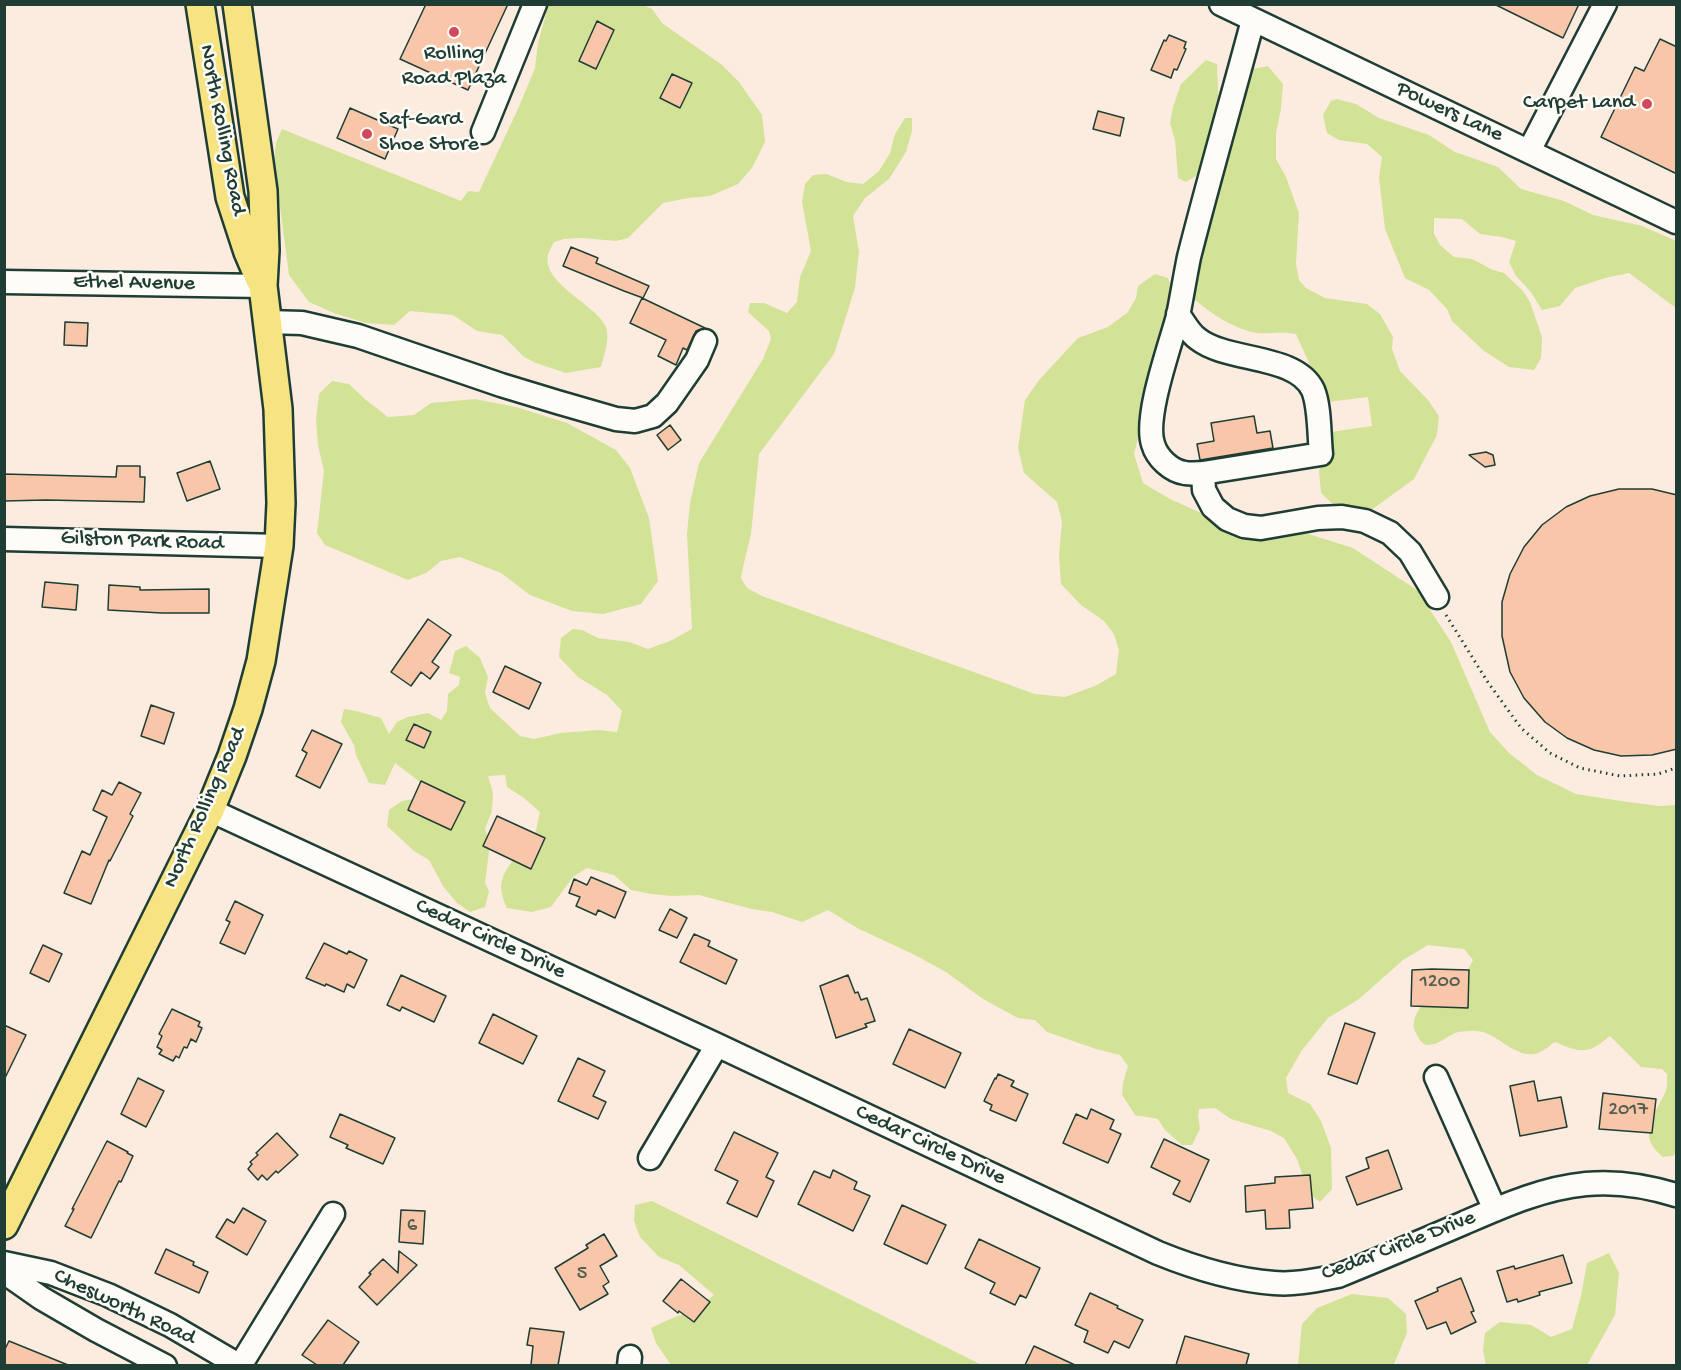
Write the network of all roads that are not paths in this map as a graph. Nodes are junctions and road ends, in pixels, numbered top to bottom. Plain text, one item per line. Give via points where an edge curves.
1 (200, 4) edge
2 (237, 4) edge
3 (535, 4) edge
4 (1221, 4) edge
5 (1605, 4) edge
6 (1253, 20) junction
7 (483, 132) dead end
8 (1529, 151) junction
9 (1677, 222) edge
10 (4, 282) edge
11 (263, 286) junction
12 (1178, 314) junction
13 (267, 322) junction
14 (705, 341) dead end
15 (1203, 473) junction
16 (4, 538) edge
17 (279, 546) junction
18 (1437, 597) road end
19 (210, 810) junction
20 (717, 1045) junction
21 (1436, 1077) dead end
22 (650, 1158) dead end
23 (1677, 1195) edge
24 (1495, 1210) junction
25 (333, 1214) dead end
26 (4, 1225) edge
27 (4, 1263) edge
28 (4, 1272) edge
29 (165, 1365) edge
30 (240, 1365) edge

1 - 11 main road, North Rolling Road via 230,197
2 - 11 main road, North Rolling Road via 263,191
3 - 7 street
4 - 6 street, Powers Lane
5 - 8 street
6 - 8 street, Powers Lane
6 - 12 street
8 - 9 street, Powers Lane
10 - 11 street, Ethel Avenue
11 - 13 main road, North Rolling Road
12 - 15 street via 1151,433 1153,445 1168,466 1184,473
12 - 15 street via 1197,339 1299,375 1316,402 1321,454
13 - 14 street via 302,323 358,336 557,402 635,421 653,416 667,403 697,360
13 - 17 main road, North Rolling Road via 278,409
15 - 18 street via 1204,490 1213,507 1227,519 1245,526 1261,528 1342,517 1365,521 1390,533 1410,552
16 - 17 street, Gilston Park Road
17 - 19 main road, North Rolling Road via 261,661 232,756
19 - 20 street, Cedar Circle Drive
19 - 26 main road, North Rolling Road
20 - 22 street
20 - 24 street, Cedar Circle Drive via 1158,1253 1233,1277 1275,1283 1338,1276
21 - 24 street
23 - 24 street, Cedar Circle Drive via 1622,1184 1587,1184 1559,1188
25 - 30 street
27 - 30 street, Chesworth Road via 51,1273 108,1295
28 - 29 street, Chesworth Road via 96,1330

